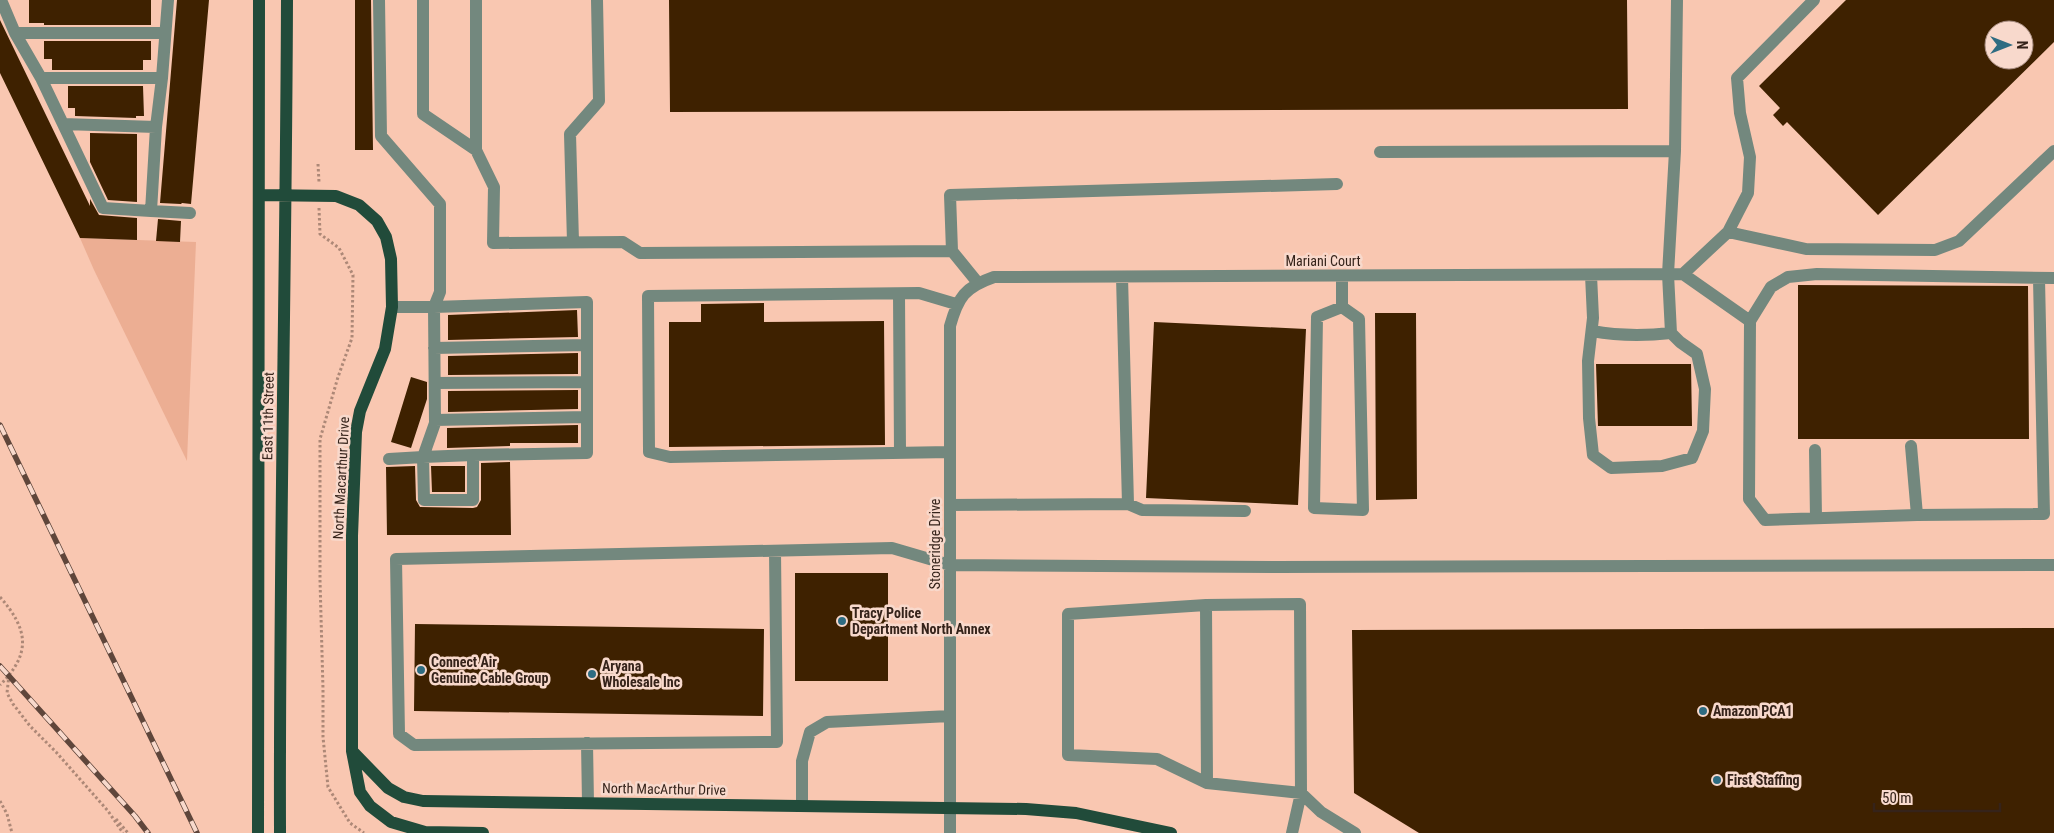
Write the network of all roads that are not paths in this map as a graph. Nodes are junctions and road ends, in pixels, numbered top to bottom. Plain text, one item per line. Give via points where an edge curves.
1 (0, 0) edge
2 (168, 0) edge
3 (259, 0) edge
4 (287, 0) edge
5 (379, 0) edge
6 (423, 0) edge
7 (476, 0) edge
8 (597, 0) edge
9 (1677, 0) edge
10 (1814, 0) edge
11 (14, 33) junction
12 (165, 33) junction
13 (41, 78) junction
14 (162, 78) junction
15 (63, 124) junction
16 (156, 127) junction
17 (476, 150) junction
18 (1675, 151) junction
19 (2054, 151) edge
20 (1380, 152) dead end
21 (1337, 184) dead end
22 (259, 195) junction
23 (287, 195) junction
24 (150, 211) junction
25 (190, 213) dead end
26 (1728, 232) junction
27 (573, 242) junction
28 (952, 251) junction
29 (1668, 274) junction
30 (1683, 274) junction
31 (1591, 275) junction
32 (1342, 276) junction
33 (1122, 277) junction
34 (2054, 278) edge
35 (2039, 279) junction
36 (972, 286) junction
37 (899, 294) junction
38 (956, 304) junction
39 (392, 307) junction
40 (434, 307) junction
41 (1342, 307) junction
42 (1750, 321) junction
43 (1592, 330) junction
44 (1671, 332) junction
45 (587, 345) junction
46 (434, 348) junction
47 (587, 382) junction
48 (435, 383) junction
49 (587, 418) junction
50 (435, 420) junction
51 (1911, 446) dead end
52 (1815, 450) dead end
53 (950, 452) junction
54 (900, 453) junction
55 (473, 455) junction
56 (423, 457) junction
57 (389, 458) dead end
58 (1128, 504) junction
59 (950, 505) junction
60 (1245, 511) dead end
61 (1917, 515) junction
62 (2049, 516) edge
63 (1816, 518) junction
64 (775, 551) junction
65 (950, 565) junction
66 (2054, 565) edge
67 (1206, 605) junction
68 (950, 716) junction
69 (587, 743) junction
70 (352, 751) junction
71 (1207, 783) junction
72 (1301, 793) junction
73 (588, 803) junction
74 (802, 805) junction
75 (950, 806) junction
76 (258, 833) edge
77 (280, 833) edge
78 (483, 833) edge
79 (950, 833) edge
80 (1171, 833) edge
81 (1292, 833) edge
82 (1355, 833) edge

1 - 11 street
2 - 12 street
3 - 22 main road, East 11th Street
4 - 23 main road, East 11th Street
5 - 40 street via 381,136 440,204 440,292
6 - 17 street via 423,114
7 - 17 street
8 - 27 street via 599,100 570,134
9 - 18 street
10 - 26 street via 1737,78 1740,113 1750,157 1748,194
11 - 12 street
11 - 13 street
12 - 14 street
13 - 14 street
13 - 15 street
14 - 16 street
15 - 16 street
15 - 24 street via 103,208
16 - 24 street
17 - 27 street via 494,188 493,243
18 - 20 street
18 - 29 street
19 - 26 street via 1959,241 1935,250 1806,249
21 - 28 street via 950,195
22 - 23 main road, North Macarthur Drive
22 - 76 main road, East 11th Street
23 - 39 main road, North Macarthur Drive via 336,196 359,205 377,221 386,237 391,259
23 - 77 main road, East 11th Street
24 - 25 street
26 - 30 street
27 - 28 street via 623,242 640,253
28 - 36 street
29 - 30 street, Mariani Court
29 - 31 street, Mariani Court
29 - 44 street
30 - 42 street
31 - 32 street, Mariani Court
31 - 43 street
32 - 33 street, Mariani Court
32 - 41 street
33 - 36 street, Mariani Court via 994,277
33 - 58 street
34 - 35 street
35 - 42 street via 1817,274 1788,277 1770,287
35 - 62 street
36 - 38 street, Stoneridge Drive
37 - 38 street via 920,294
37 - 54 street
37 - 54 street via 648,296 649,452 670,457
38 - 53 street, Stoneridge Drive via 950,326
39 - 40 street
39 - 70 main road, North Macarthur Drive via 386,349 360,411 356,432 352,536
40 - 45 street via 587,302
40 - 46 street
41 - 41 street via 1359,318 1363,510 1314,508 1317,317
42 - 63 street via 1749,499 1765,520
43 - 44 street via 1642,336
43 - 44 street via 1588,361 1589,418 1594,455 1611,468 1662,466 1692,458 1703,432 1705,389 1697,354
45 - 46 street
45 - 47 street
46 - 48 street
47 - 48 street
47 - 49 street
48 - 50 street
49 - 50 street
49 - 55 street via 587,452
50 - 56 street
51 - 61 street
52 - 63 street
53 - 54 street
53 - 59 street, Stoneridge Drive
55 - 56 street
55 - 56 street via 473,500 424,500
56 - 57 street
58 - 59 street
58 - 60 street via 1142,510
59 - 65 street, Stoneridge Drive
61 - 62 street
61 - 63 street
64 - 65 street via 892,548
64 - 69 street via 777,742
64 - 69 street via 396,559 399,734 414,745
65 - 66 street
65 - 68 street, Stoneridge Drive
67 - 71 street
67 - 71 street via 1068,614 1068,755 1157,759
67 - 72 street via 1300,604
68 - 74 street via 827,722 810,732 802,761
68 - 75 street, Stoneridge Drive
69 - 73 street
70 - 73 main road, North MacArthur Drive via 388,788 404,797
70 - 78 main road via 360,792 370,806 391,822 425,832
71 - 72 street
72 - 81 street
72 - 82 street via 1321,812
73 - 74 main road, North MacArthur Drive
74 - 75 main road, North MacArthur Drive
75 - 79 street, Stoneridge Drive
75 - 80 main road, North MacArthur Drive via 1076,813

